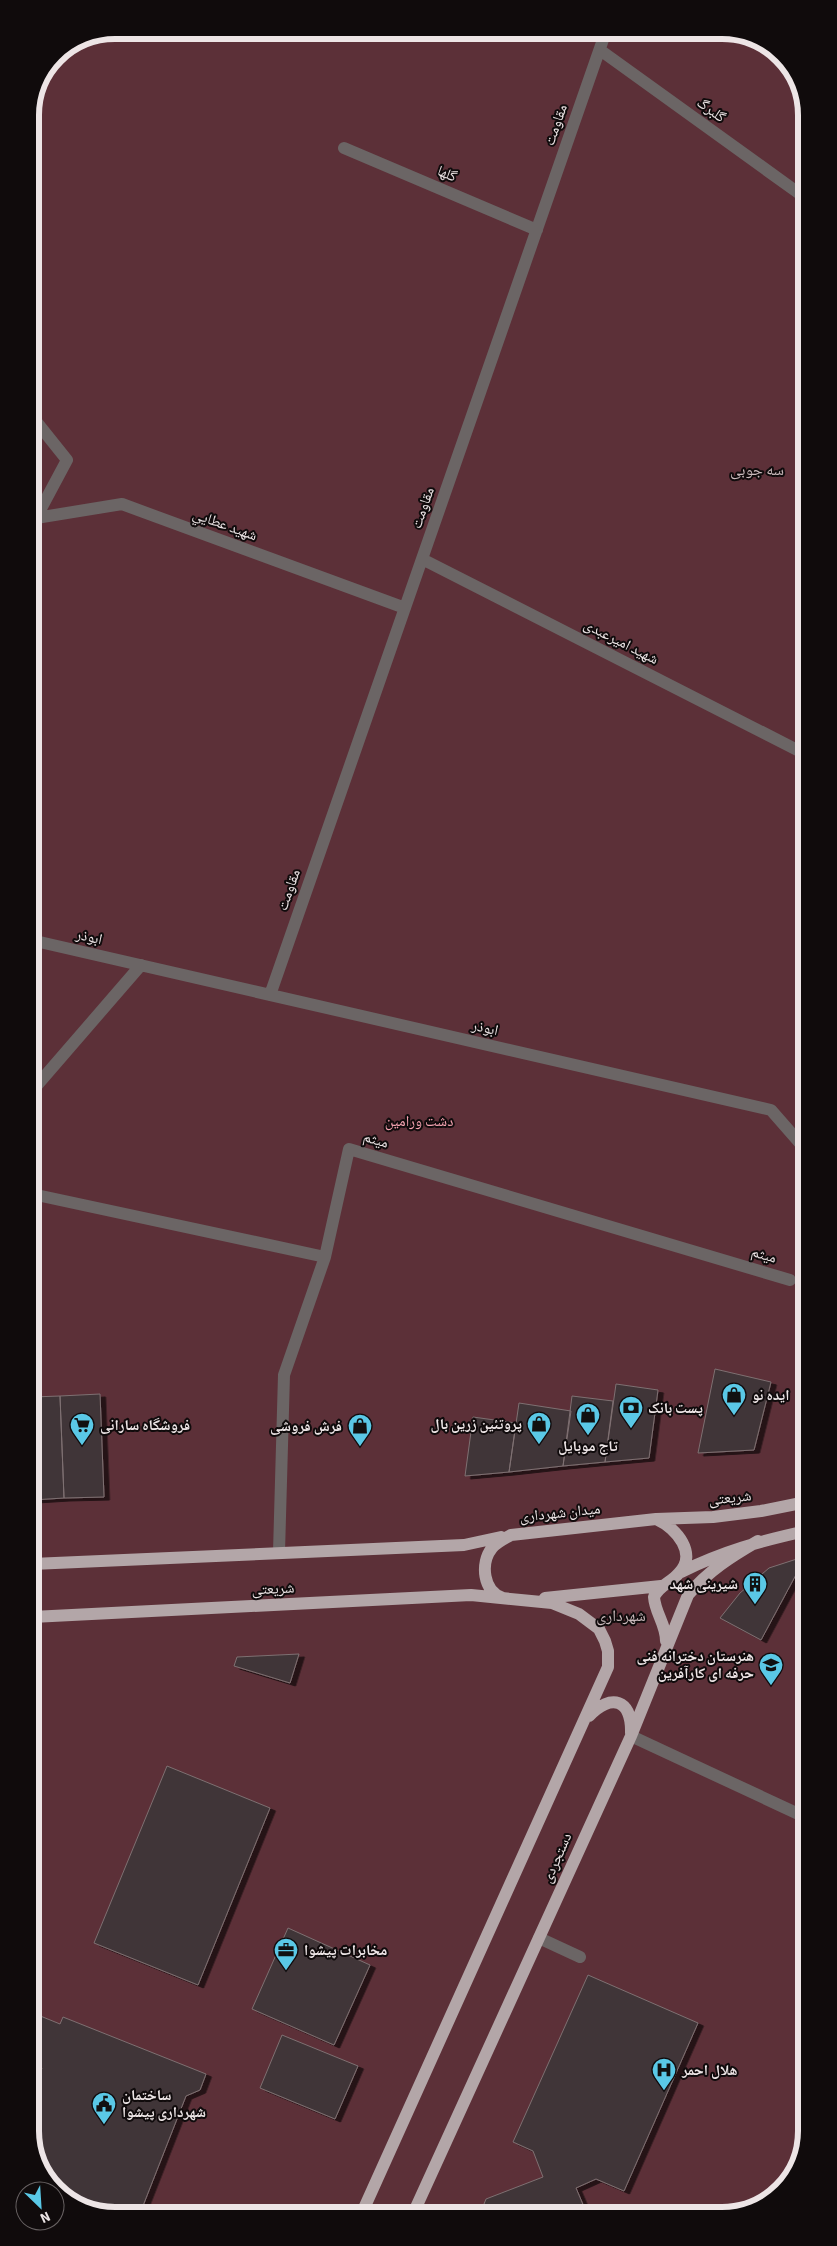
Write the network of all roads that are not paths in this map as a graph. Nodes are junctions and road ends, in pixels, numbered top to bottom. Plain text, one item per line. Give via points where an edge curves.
1 (603, 39) edge
2 (600, 50) junction
3 (344, 148) dead end
4 (798, 193) edge
5 (537, 230) junction
6 (39, 425) edge
7 (39, 511) edge
8 (39, 519) edge
9 (422, 559) junction
10 (405, 608) junction
11 (798, 750) edge
12 (39, 942) edge
13 (140, 965) junction
14 (270, 995) junction
15 (39, 1083) edge
16 (798, 1141) edge
17 (39, 1196) edge
18 (325, 1257) junction
19 (790, 1280) dead end
20 (798, 1504) edge
21 (656, 1519) junction
22 (798, 1533) edge
23 (511, 1535) junction
24 (758, 1541) junction
25 (279, 1552) junction
26 (39, 1564) edge
27 (672, 1579) junction
28 (516, 1601) junction
29 (39, 1617) edge
30 (664, 1653) junction
31 (584, 1722) junction
32 (631, 1736) junction
33 (798, 1814) edge
34 (539, 1938) junction
35 (580, 1957) dead end
36 (365, 2207) edge
37 (416, 2207) edge

1 - 2 street, مقاومت
2 - 4 street, گلبرگ
2 - 5 street, مقاومت
3 - 5 street, گلها
5 - 9 street, مقاومت
6 - 7 street via 67,460
8 - 10 street, شهيد عطايي via 122,504
9 - 10 street, مقاومت
9 - 11 street, شهید امیرعبدی
10 - 14 street, مقاومت
12 - 13 street, ابوذر
13 - 14 street, ابوذر
13 - 15 street
14 - 16 street, ابوذر via 771,1110
17 - 18 street
18 - 19 street, میثم via 350,1149
18 - 25 street, میثم via 284,1375
20 - 21 main road, شریعتی via 713,1517
21 - 23 main road, میدان شهرداری
21 - 27 main road via 681,1537 686,1556
22 - 24 main road
23 - 25 main road via 464,1545
23 - 28 main road, میدان شهرداری via 492,1548 487,1556 485,1575 498,1596
24 - 27 main road via 716,1555
24 - 30 main road, دستجردی via 730,1557 693,1589 680,1610
25 - 26 main road
27 - 28 main road, میدان شهرداری
27 - 30 main road via 654,1597 666,1632
28 - 29 main road, شریعتی via 471,1595
28 - 31 main road via 552,1603 590,1620 599,1629 608,1651 608,1667
30 - 32 main road, دستجردی
31 - 32 main road via 596,1708 613,1701 624,1705 629,1714
31 - 36 main road
32 - 33 street
32 - 34 main road, دستجردی
34 - 35 street
34 - 37 main road, دستجردی

